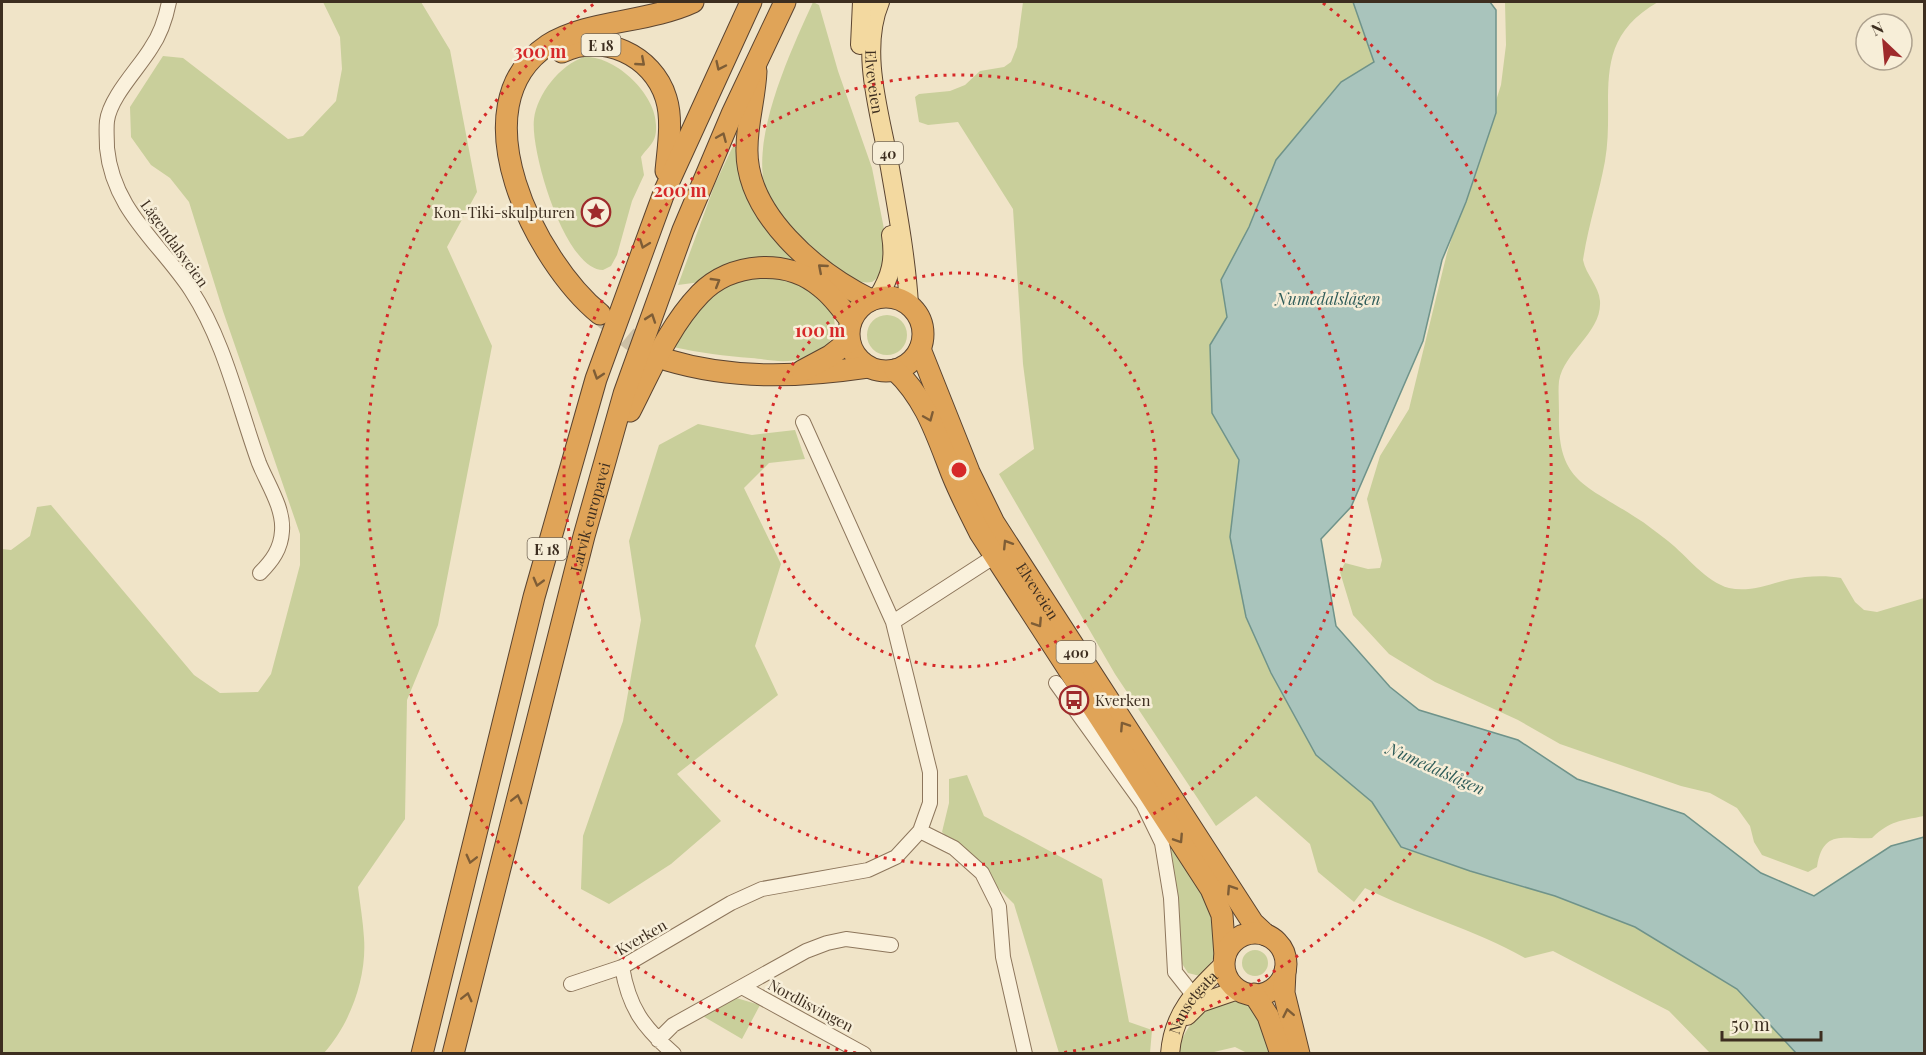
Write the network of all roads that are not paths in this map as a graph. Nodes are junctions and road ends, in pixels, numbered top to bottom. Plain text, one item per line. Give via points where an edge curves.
1 (169, 2) edge
2 (693, 2) edge
3 (751, 2) edge
4 (785, 2) edge
5 (862, 2) edge
6 (880, 2) edge
7 (756, 62) junction
8 (516, 178) junction
9 (665, 190) junction
10 (874, 298) junction
11 (909, 304) junction
12 (600, 314) tunnel mouth
13 (850, 331) junction
14 (920, 350) junction
15 (668, 360) tunnel mouth
16 (868, 367) junction
17 (895, 370) junction
18 (796, 374) junction
19 (803, 422) dead end
20 (607, 454) junction
21 (995, 556) junction
22 (260, 573) dead end
23 (893, 622) junction
24 (1056, 683) dead end
25 (920, 831) junction
26 (1266, 935) junction
27 (891, 945) dead end
28 (1225, 960) junction
29 (622, 967) junction
30 (1285, 971) junction
31 (571, 984) dead end
32 (742, 987) junction
33 (1246, 992) junction
34 (1196, 999) junction
35 (658, 1040) junction
36 (1171, 1049) edge
37 (422, 1053) edge
38 (453, 1053) edge
39 (674, 1053) edge
40 (864, 1053) edge
41 (1024, 1053) edge
42 (1281, 1053) edge
43 (1299, 1053) edge

1 - 22 street, Lågendalsveien via 152,48 131,75 107,119 107,150 117,188 137,225 192,291 216,337 281,515 280,546 273,561
2 - 8 highway, E 18 via 660,14 575,33 538,53 519,79 508,110 507,150
3 -> 9 highway, E 18
4 - 7 highway, Larvik europavei / E 18
5 - 10 main road, Elveveien / 40 via 862,69 894,252 891,273
6 - 11 main road, Elveveien / 40 via 873,24 873,69 906,256
10 -> 7 highway, E 18 via 845,286 792,242 755,194 747,147
20 -> 7 highway, Larvik europavei / E 18 via 624,394 683,230
8 -> 9 highway, E 18 via 518,123 530,83 555,56 578,46 601,45 635,56 662,88 669,131
8 - 12 highway, E 18 via 544,249 576,293
9 -> 37 highway, E 18 via 599,369 569,470
10 - 11 highway via 889,297
10 - 13 highway via 859,309
11 - 14 highway, 400 via 924,330
13 - 16 highway via 856,356
13 - 18 highway via 830,356
20 -> 13 highway, E 18 via 670,336 701,293 720,279 753,268 798,273 821,287
14 - 17 highway via 910,363
26 -> 14 highway, Elveveien / 400 via 1253,923 994,523
15 - 18 highway via 737,375
16 - 17 highway
16 - 18 highway
17 -> 21 highway, Elveveien / 400 via 923,403 964,502
19 - 23 street, Kverken
38 -> 20 highway, Larvik europavei / E 18
21 - 23 street
21 -> 28 highway, Elveveien / 400 via 1211,889 1222,915
23 - 25 street, Kverken via 930,772 930,803
24 - 34 street via 1143,804 1162,843 1171,898 1175,972
25 - 29 street, Kverken via 896,857 877,866 762,890 724,907
25 - 41 street via 954,848 982,873 999,907 1003,957
26 - 28 highway via 1245,935 1236,940
26 - 30 highway, 400 via 1280,945
27 - 32 street, Nordlisvingen via 846,939 827,943
28 - 33 highway, 400 via 1230,982
28 - 34 main road, Nansetgata
29 - 31 street, Kverken
29 - 35 street via 631,1003
30 - 33 highway via 1273,989
43 -> 30 highway, 400 via 1284,993
32 - 35 street, Nordlisvingen via 673,1025
32 - 40 street, Nordlisvingen
33 - 34 main road, Nansetgata
33 - 42 highway, 400 via 1268,1016
34 - 36 main road, Nansetgata
35 - 39 street

